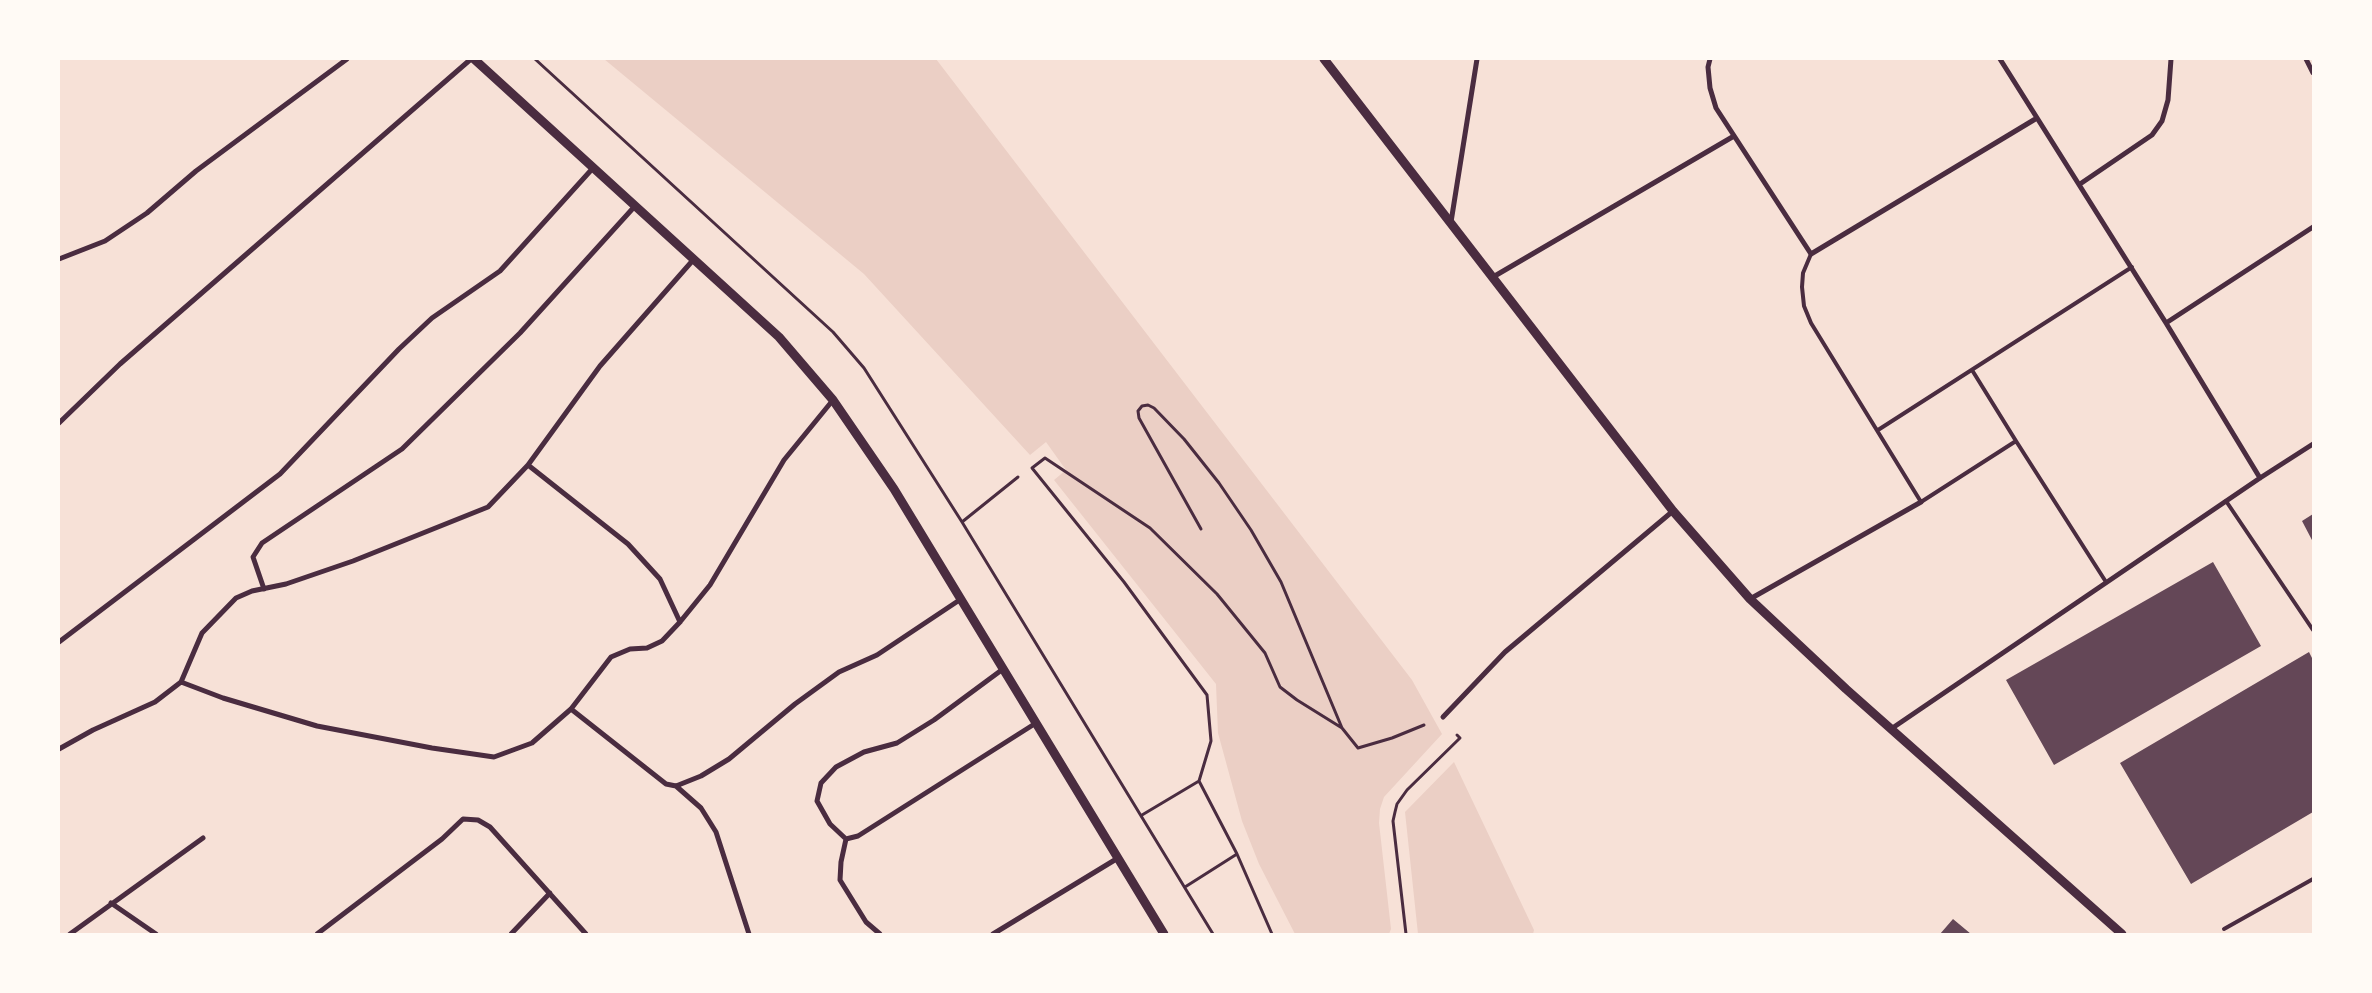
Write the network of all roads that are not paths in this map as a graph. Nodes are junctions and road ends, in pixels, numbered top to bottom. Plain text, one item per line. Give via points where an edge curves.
1 (347, 59) edge
2 (472, 59) edge
3 (1324, 59) edge
4 (1477, 59) edge
5 (1710, 59) edge
6 (2000, 59) edge
7 (2171, 59) edge
8 (2306, 59) edge
9 (2313, 73) edge
10 (2037, 118) junction
11 (1734, 136) junction
12 (593, 168) junction
13 (2080, 184) junction
14 (635, 206) junction
15 (1451, 222) junction
16 (2313, 227) edge
17 (1811, 254) junction
18 (59, 259) edge
19 (694, 259) junction
20 (2132, 267) junction
21 (1493, 278) junction
22 (2166, 323) junction
23 (1972, 370) junction
24 (833, 400) junction
25 (59, 424) edge
26 (1878, 430) junction
27 (2016, 441) junction
28 (2313, 444) edge
29 (528, 465) junction
30 (2260, 478) junction
31 (2226, 501) junction
32 (1921, 502) junction
33 (1673, 511) junction
34 (2106, 582) junction
35 (264, 589) junction
36 (961, 598) junction
37 (1750, 598) junction
38 (680, 622) junction
39 (2313, 630) edge
40 (59, 642) edge
41 (1003, 669) junction
42 (182, 682) junction
43 (571, 709) junction
44 (1443, 717) road end
45 (1036, 722) junction
46 (1891, 729) junction
47 (59, 749) edge
48 (676, 786) junction
49 (203, 838) dead end
50 (846, 839) junction
51 (1118, 858) junction
52 (2313, 879) edge
53 (550, 893) junction
54 (111, 903) junction
55 (2224, 929) dead end
56 (70, 934) edge
57 (156, 934) edge
58 (317, 934) edge
59 (511, 934) edge
60 (586, 934) edge
61 (749, 934) edge
62 (880, 934) edge
63 (993, 934) edge
64 (1164, 934) edge
65 (2122, 934) edge

1 - 18 street via 196,171 147,213 105,241
2 - 12 street
2 - 25 street via 120,364
3 - 15 street
4 - 15 street
5 - 11 street via 1710,88 1714,101
6 - 10 street
7 - 13 street via 2168,100 2162,121 2152,135
8 - 9 street
10 - 13 street
10 - 17 street
11 - 17 street
11 - 21 street
12 - 14 street
12 - 40 street via 500,271 432,318 399,348 280,474
13 - 20 street
14 - 19 street
14 - 35 street via 520,333 402,449 262,542 253,556
15 - 21 street
16 - 22 street
17 - 26 lane via 1803,273 1804,306 1811,323
19 - 24 street via 778,337
19 - 29 street via 600,366
20 - 22 street
20 - 23 lane
21 - 33 street
22 - 30 street
23 - 26 lane
23 - 27 lane
24 - 36 street via 894,489
24 - 38 street via 784,460 710,585
26 - 32 lane
27 - 32 lane
27 - 34 lane
28 - 30 street
29 - 35 street via 488,507 344,564
29 - 38 street via 628,544 660,579
30 - 31 street
31 - 34 street
31 - 39 lane
32 - 37 street
33 - 37 street
33 - 44 street via 1504,652
34 - 46 street
35 - 42 street via 236,598 202,633
36 - 41 street
36 - 48 street via 877,655 839,672 729,759
37 - 46 street
38 - 43 street via 662,640 646,648 630,649 611,657
41 - 45 street
41 - 50 street via 934,720 897,743 864,752 836,767 821,783 816,801 830,824
42 - 43 street via 316,726 494,757 532,743
42 - 47 street via 155,702
43 - 48 street via 666,784
45 - 50 street via 858,836
45 - 51 street
46 - 65 street
48 - 61 street via 701,808 716,832
49 - 54 street
50 - 62 street via 840,880 866,922
51 - 63 street
51 - 64 street
52 - 55 lane
53 - 58 street via 490,827 478,820 464,819
53 - 59 street
53 - 60 street
54 - 56 street
54 - 57 street

